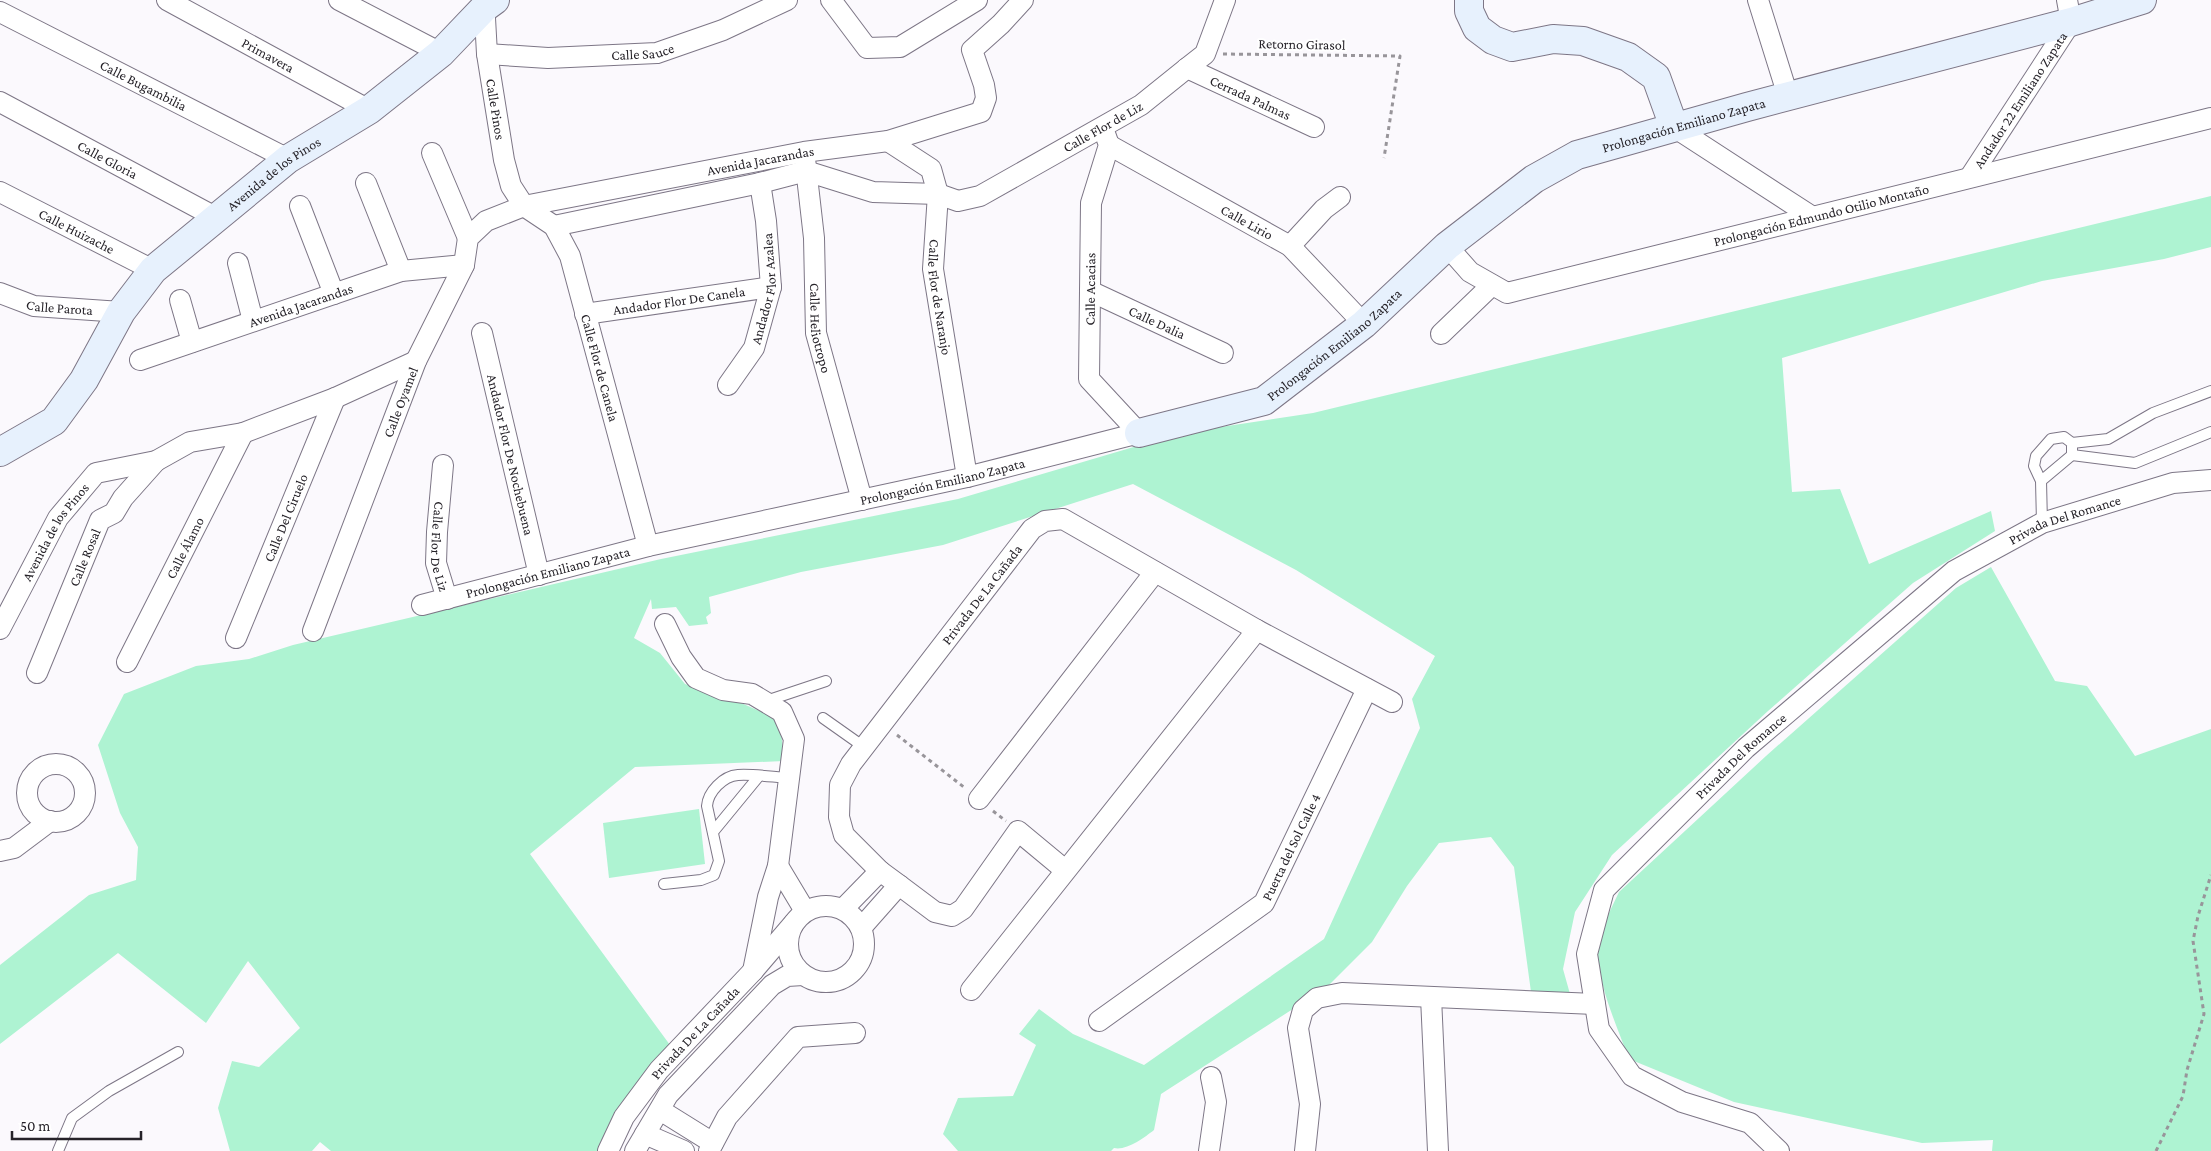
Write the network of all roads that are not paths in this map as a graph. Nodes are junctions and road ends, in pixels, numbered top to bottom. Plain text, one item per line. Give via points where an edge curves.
1 (167, 0) edge
2 (338, 0) edge
3 (788, 0) edge
4 (831, 0) edge
5 (977, 0) edge
6 (1023, 0) edge
7 (1225, 0) edge
8 (1469, 0) edge
9 (1758, 0) edge
10 (2142, 0) edge
11 (488, 3) edge
12 (2069, 11) edge
13 (0, 12) edge
14 (441, 53) junction
15 (487, 54) junction
16 (1187, 68) junction
17 (1788, 96) junction
18 (0, 102) edge
19 (369, 110) junction
20 (2211, 118) edge
21 (1314, 127) dead end
22 (1674, 128) junction
23 (1106, 137) junction
24 (888, 141) junction
25 (432, 152) dead end
26 (804, 152) junction
27 (288, 159) junction
28 (806, 171) junction
29 (1970, 176) junction
30 (366, 183) dead end
31 (760, 183) junction
32 (0, 192) edge
33 (938, 194) junction
34 (1340, 197) dead end
35 (300, 206) dead end
36 (524, 206) junction
37 (1811, 216) junction
38 (217, 218) junction
39 (554, 226) junction
40 (468, 238) junction
41 (1290, 246) junction
42 (1447, 246) junction
43 (238, 263) dead end
44 (464, 265) junction
45 (154, 270) junction
46 (401, 271) junction
47 (1492, 285) junction
48 (771, 288) junction
49 (1090, 291) junction
50 (0, 293) edge
51 (334, 294) junction
52 (180, 300) dead end
53 (121, 312) junction
54 (586, 314) junction
55 (253, 321) junction
56 (1364, 324) junction
57 (482, 333) dead end
58 (1441, 334) dead end
59 (192, 342) junction
60 (1223, 353) dead end
61 (140, 360) dead end
62 (416, 361) junction
63 (728, 385) dead end
64 (2211, 391) edge
65 (335, 398) junction
66 (2211, 432) edge
67 (243, 433) junction
68 (1139, 433) junction
69 (2072, 443) junction
70 (0, 452) edge
71 (2072, 455) junction
72 (156, 461) junction
73 (443, 464) dead end
74 (967, 477) junction
75 (2211, 480) edge
76 (2041, 481) junction
77 (862, 500) junction
78 (2042, 523) junction
79 (648, 546) junction
80 (1155, 572) junction
81 (539, 575) junction
82 (446, 599) junction
83 (422, 605) dead end
84 (665, 624) dead end
85 (0, 629) edge
86 (1257, 630) junction
87 (313, 631) dead end
88 (236, 638) dead end
89 (127, 662) dead end
90 (38, 673) dead end
91 (826, 681) dead end
92 (1367, 689) junction
93 (765, 702) junction
94 (1392, 702) dead end
95 (823, 718) dead end
96 (864, 747) junction
97 (759, 776) junction
98 (789, 778) junction
99 (979, 799) road end
100 (50, 821) dead end
101 (713, 832) junction
102 (0, 851) edge
103 (778, 866) junction
104 (1065, 870) junction
105 (880, 871) junction
106 (664, 884) dead end
107 (899, 885) junction
108 (843, 909) junction
109 (800, 917) junction
110 (861, 928) junction
111 (753, 971) junction
112 (803, 975) junction
113 (971, 990) dead end
114 (1431, 997) junction
115 (1595, 1004) junction
116 (1099, 1021) dead end
117 (855, 1033) dead end
118 (178, 1052) dead end
119 (1211, 1077) dead end
120 (660, 1110) junction
121 (640, 1143) edge
122 (711, 1147) edge
123 (58, 1151) edge
124 (608, 1151) edge
125 (684, 1151) edge
126 (1209, 1151) edge
127 (1305, 1151) edge
128 (1438, 1151) edge
129 (1779, 1151) edge

1 - 19 street, Primavera
2 - 14 street
3 - 15 street, Calle Sauce via 723,30 657,52 548,58
4 - 5 street via 867,48 900,47
6 - 24 street, Avenida Jacarandas via 972,50 986,98 981,112
7 - 16 street, Calle Flor de Liz via 1205,54
8 - 22 main road via 1469,12 1477,28 1512,47 1554,39 1583,41 1628,57 1656,76
9 - 17 street
10 - 12 main road, Prolongación Emiliano Zapata
11 - 14 main road, Avenida de los Pinos
11 - 15 street, Calle Pinos
12 - 17 main road, Prolongación Emiliano Zapata
12 - 29 street, Andador 22 Emiliano Zapata
13 - 27 street, Calle Bugambilia
14 - 19 main road, Avenida de los Pinos
15 - 36 street, Calle Pinos via 504,160 511,186
16 - 21 street, Cerrada Palmas
16 - 23 street, Calle Flor de Liz
17 - 22 main road, Prolongación Emiliano Zapata
18 - 38 street, Calle Gloria
19 - 27 main road, Avenida de los Pinos
20 - 29 street, Prolongación Edmundo Otilio Montaño
22 - 37 street
22 - 42 main road, Prolongación Emiliano Zapata via 1577,155 1534,179
23 - 33 street, Calle Flor de Liz via 980,196 958,201
23 - 41 street, Calle Lirio
23 - 49 street, Calle Acacias via 1092,202
24 - 26 street, Avenida Jacarandas
24 - 33 street, Calle Flor de Naranjo via 931,169
25 - 40 street
26 - 28 street, Calle Heliotropo
26 - 36 street, Avenida Jacarandas
27 - 38 main road, Avenida de los Pinos
28 - 31 street, Avenida Jacarandas
28 - 33 street, Avenida Jacarandas via 873,192
28 - 77 street, Calle Heliotropo via 814,238 816,333
29 - 37 street, Prolongación Edmundo Otilio Montaño
30 - 46 street
31 - 39 street, Avenida Jacarandas
31 - 48 street, Andador Flor Azalea
32 - 45 street, Calle Huizache
33 - 74 street, Calle Flor de Naranjo via 932,269
34 - 41 street via 1324,209
35 - 51 street
36 - 39 street, Calle Flor de Canela
36 - 40 street via 486,221
37 - 47 street, Prolongación Edmundo Otilio Montaño via 1507,292
38 - 45 main road, Avenida de los Pinos
39 - 54 street, Calle Flor de Canela via 570,256
40 - 44 street, Calle Oyamel
41 - 56 street, Calle Lirio
42 - 47 street, Prolongación Edmundo Otilio Montaño via 1470,272
42 - 56 main road, Prolongación Emiliano Zapata
43 - 55 street
44 - 46 street, Avenida Jacarandas
44 - 62 street, Calle Oyamel
45 - 53 main road, Avenida de los Pinos
46 - 51 street, Avenida Jacarandas
47 - 58 street
48 - 54 street, Andador Flor De Canela
48 - 63 street, Andador Flor Azalea via 754,348
49 - 60 street, Calle Dalia
49 - 68 street, Calle Acacias via 1090,379
50 - 53 street, Calle Parota via 34,306
51 - 55 street, Avenida Jacarandas
52 - 59 street
53 - 70 main road, Avenida de los Pinos via 84,380 54,421
54 - 79 street, Calle Flor de Canela
55 - 59 street, Avenida Jacarandas
56 - 68 main road, Prolongación Emiliano Zapata via 1264,401
57 - 81 street, Andador Flor De Nochebuena
59 - 61 street, Avenida Jacarandas
62 - 65 street, Avenida de los Pinos
62 - 87 street, Calle Oyamel
64 - 69 lane via 2153,412 2108,439
65 - 67 street, Avenida de los Pinos
65 - 88 street, Calle Del Ciruelo
66 - 71 lane via 2136,462
67 - 72 street, Avenida de los Pinos via 190,442
67 - 89 street, Calle Álamo
68 - 74 street, Prolongación Emiliano Zapata
69 - 71 lane
69 - 76 lane via 2064,437 2051,439 2036,456 2034,466
71 - 76 lane
72 - 85 street, Avenida de los Pinos via 96,472 58,518
72 - 90 street, Calle Rosal via 114,513 100,520
73 - 82 street, Calle Flor De Liz via 436,563
74 - 77 street, Prolongación Emiliano Zapata
75 - 78 street, Privada Del Romance via 2173,483
76 - 78 lane
77 - 79 street, Prolongación Emiliano Zapata
78 - 115 street, Privada Del Romance via 1954,571 1746,748 1604,890 1587,954
79 - 81 street, Prolongación Emiliano Zapata
80 - 86 street, Privada De La Cañada
80 - 96 street, Privada De La Cañada via 1063,519 1045,520 1032,529
80 - 99 street
81 - 82 street, Prolongación Emiliano Zapata
82 - 83 street, Prolongación Emiliano Zapata
84 - 93 street via 681,657 696,678 724,690 752,694
86 - 92 street, Privada De La Cañada
86 - 104 street
91 - 93 lane
92 - 94 street, Privada De La Cañada
92 - 116 street, Puerta del Sol Calle 4 via 1264,903
93 - 98 street via 782,712 794,739
95 - 96 lane
96 - 105 street, Privada De La Cañada via 840,785 839,817 844,835
97 - 98 lane
97 - 101 lane
97 - 101 lane via 736,775 714,788 707,806
98 - 103 street
100 - 102 street via 14,848
101 - 106 lane via 719,861 714,875 701,880
103 - 109 street
103 - 111 street via 768,897
104 - 107 street, Privada De La Cañada via 1018,831 963,909 952,916 935,912
104 - 113 street
105 - 107 street, Privada De La Cañada
105 - 108 street
107 - 110 street
108 - 109 street via 824,906
108 - 110 street
109 - 111 street, Privada De La Cañada
109 - 112 street via 789,932 787,943 793,964
110 - 112 street via 865,940 864,953 850,975 825,983
111 - 124 street, Privada De La Cañada via 659,1070 624,1116
112 - 120 street, Privada De La Cañada via 787,976 772,985 668,1095
114 - 115 street
114 - 127 street via 1342,993 1317,998 1303,1010 1298,1028 1310,1104
114 - 128 street
115 - 129 street, Privada Del Romance via 1599,1029 1632,1076 1682,1102 1750,1123
117 - 122 street via 798,1037 727,1117
118 - 123 lane via 109,1091 72,1118
119 - 126 street via 1216,1102
120 - 121 street, Privada De La Cañada
120 - 122 street
121 - 125 street

